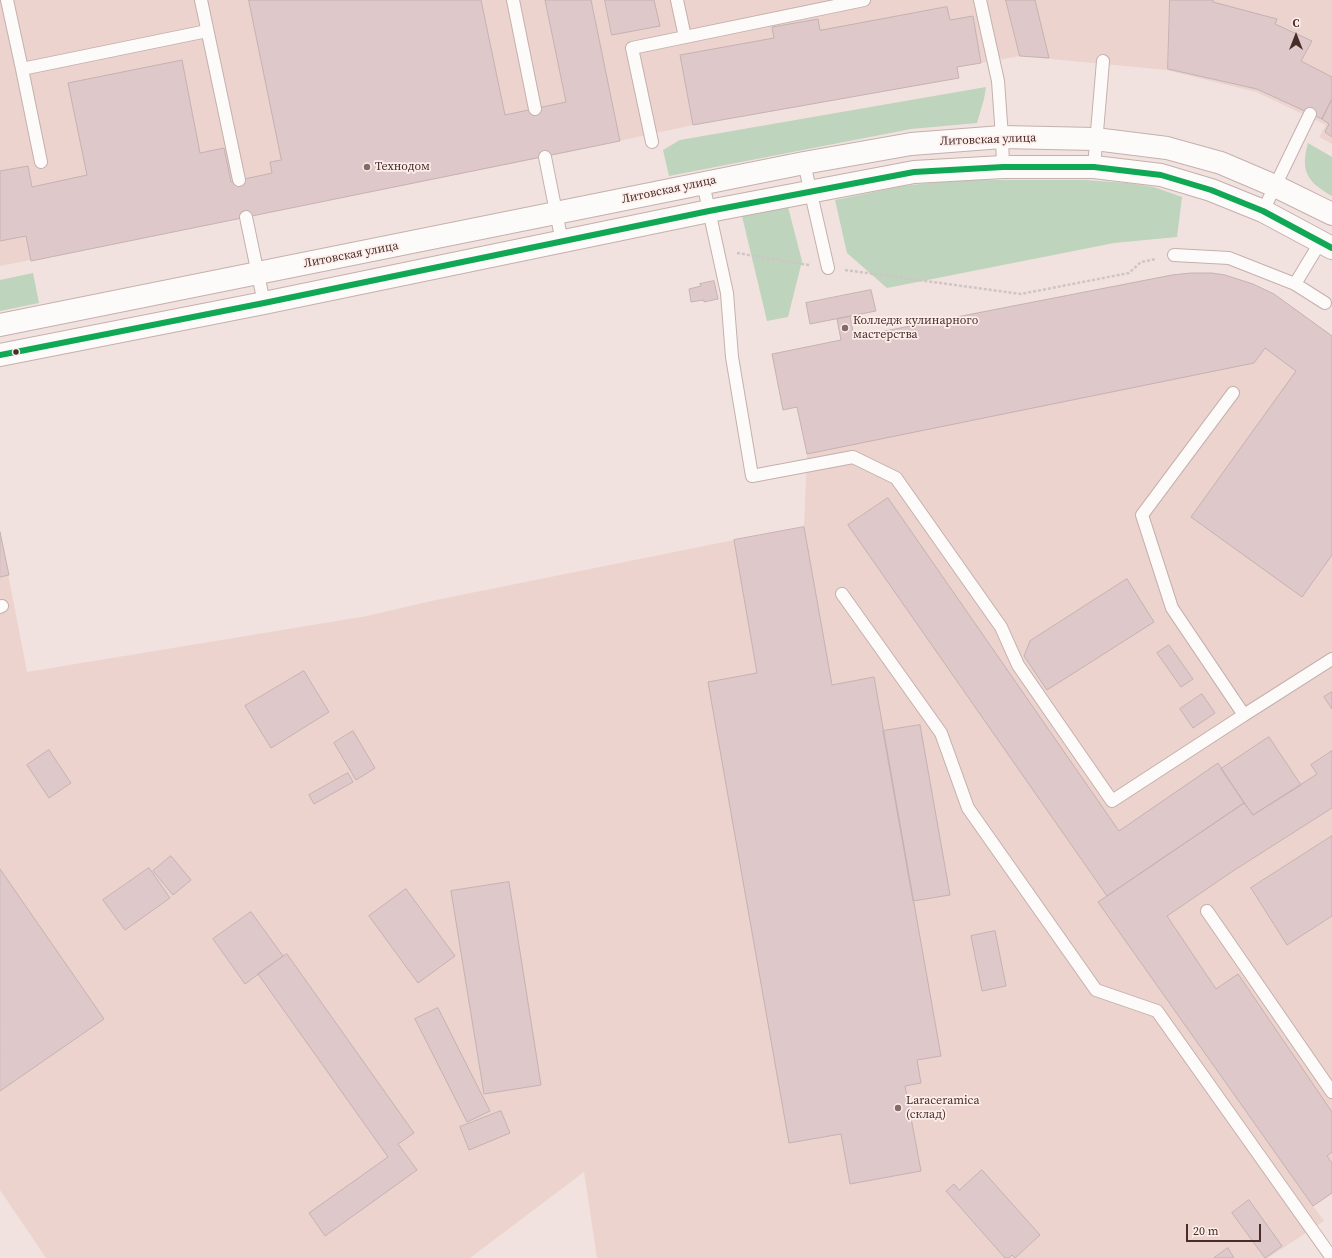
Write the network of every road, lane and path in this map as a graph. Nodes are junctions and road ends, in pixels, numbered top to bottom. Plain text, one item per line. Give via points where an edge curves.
1 (7, 0) edge
2 (201, 0) edge
3 (513, 0) edge
4 (677, 0) edge
5 (864, 0) edge
6 (980, 0) edge
7 (824, 4) edge
8 (207, 31) junction
9 (685, 37) junction
10 (1103, 61) dead end
11 (22, 69) junction
12 (535, 109) dead end
13 (1310, 114) dead end
14 (1002, 137) junction
15 (1095, 139) junction
16 (652, 142) dead end
17 (544, 157) dead end
18 (41, 162) dead end
19 (804, 163) junction
20 (1003, 167) junction
21 (1094, 167) junction
22 (238, 180) dead end
23 (703, 183) junction
24 (1275, 186) junction
25 (810, 192) junction
26 (709, 211) junction
27 (1263, 211) junction
28 (556, 213) junction
29 (1332, 214) edge
30 (246, 217) dead end
31 (562, 242) junction
32 (1326, 245) edge
33 (718, 250) junction
34 (1174, 255) joint
35 (828, 268) junction
36 (259, 273) junction
37 (1296, 284) junction
38 (264, 303) junction
39 (1325, 303) dead end
40 (0, 325) edge
41 (0, 355) edge
42 (1233, 393) dead end
43 (842, 594) dead end
44 (1332, 659) edge
45 (1244, 715) junction
46 (1208, 911) dead end
47 (1332, 1092) edge
48 (1332, 1258) edge

1 - 11 lane
2 - 8 lane
3 - 12 lane
4 - 9 lane
5 - 7 lane
6 - 14 lane via 998,81
7 - 9 lane
8 - 11 lane
8 - 22 lane
9 - 16 lane via 632,48
10 - 15 lane
11 - 18 lane
13 - 24 lane
14 - 15 street, Литовская улица
14 - 19 street, Литовская улица via 911,144
14 - 20 lane
15 - 21 lane
15 - 24 street, Литовская улица via 1166,148 1221,163
17 - 28 lane
19 - 23 street, Литовская улица
19 - 25 lane
20 - 21 street
20 - 25 street via 914,172
21 - 27 street via 1161,174 1211,190
23 - 26 lane
23 - 28 street, Литовская улица
24 - 27 lane
24 - 29 street, Литовская улица
25 - 26 street
25 - 35 lane
26 - 31 street
26 - 33 lane
27 - 32 street
28 - 31 lane
28 - 36 street, Литовская улица
30 - 36 lane
31 - 38 street
32 - 37 lane
33 - 35 path
33 - 45 lane via 727,293 732,357 752,476 853,457 896,478 1001,627 1018,664 1112,801
34 - 35 path via 1141,262 1129,272 1021,294
34 - 37 lane via 1229,258
36 - 38 lane
36 - 40 street, Литовская улица
37 - 39 lane
38 - 41 street
42 - 45 lane via 1142,515 1172,608
43 - 48 lane via 941,732 968,808 1096,990 1157,1011
44 - 45 lane
46 - 47 lane

